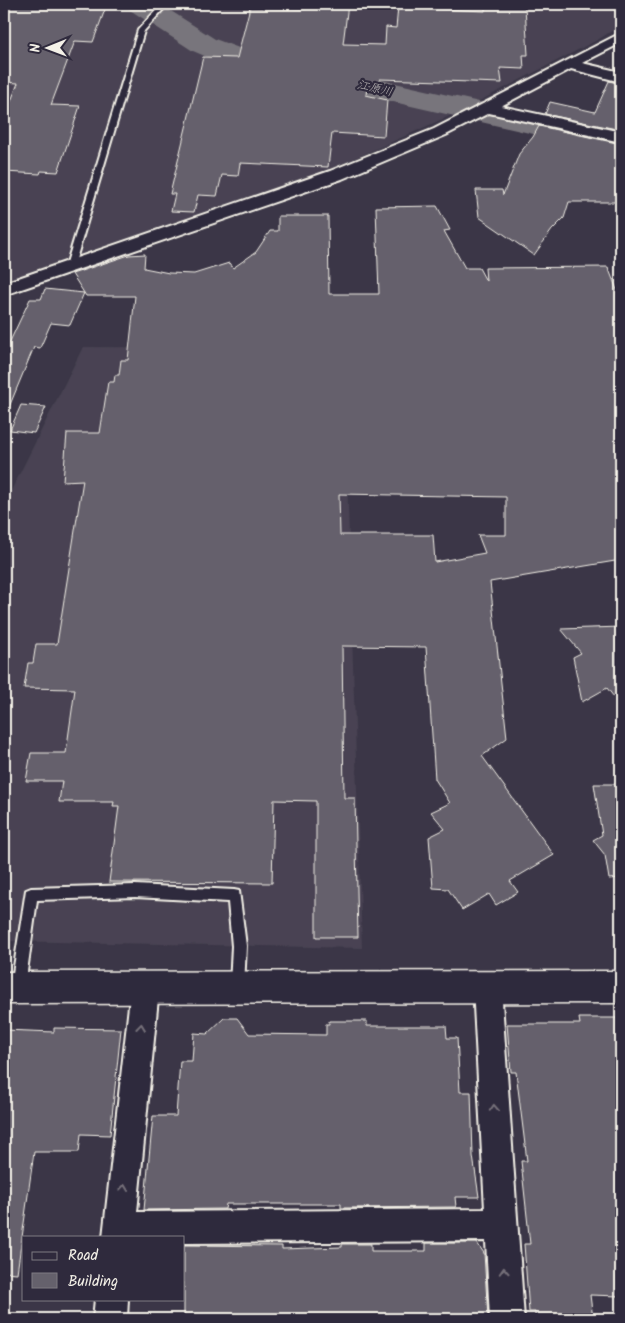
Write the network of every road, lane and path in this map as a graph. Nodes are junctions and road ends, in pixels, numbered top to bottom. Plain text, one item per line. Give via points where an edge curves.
1 (164, 4) edge
2 (621, 38) edge
3 (571, 65) junction
4 (621, 77) edge
5 (489, 108) junction
6 (621, 137) edge
7 (70, 266) junction
8 (4, 290) edge
9 (487, 987) junction
10 (11, 988) edge
11 (145, 988) junction
12 (237, 988) junction
13 (621, 988) edge
14 (501, 1225) junction
15 (119, 1232) edge
16 (112, 1300) edge
17 (110, 1319) edge
18 (507, 1319) edge

1 - 7 lane via 141,30
2 - 3 street
3 - 4 street
3 - 5 street
5 - 6 street
5 - 7 street via 336,175
7 - 8 street
9 - 12 street
9 - 13 street
14 -> 9 street
10 - 11 street
10 - 12 lane via 31,894 135,891 234,896 239,946
11 - 12 street
15 -> 11 street
14 - 15 street
18 -> 14 street
16 - 17 street

